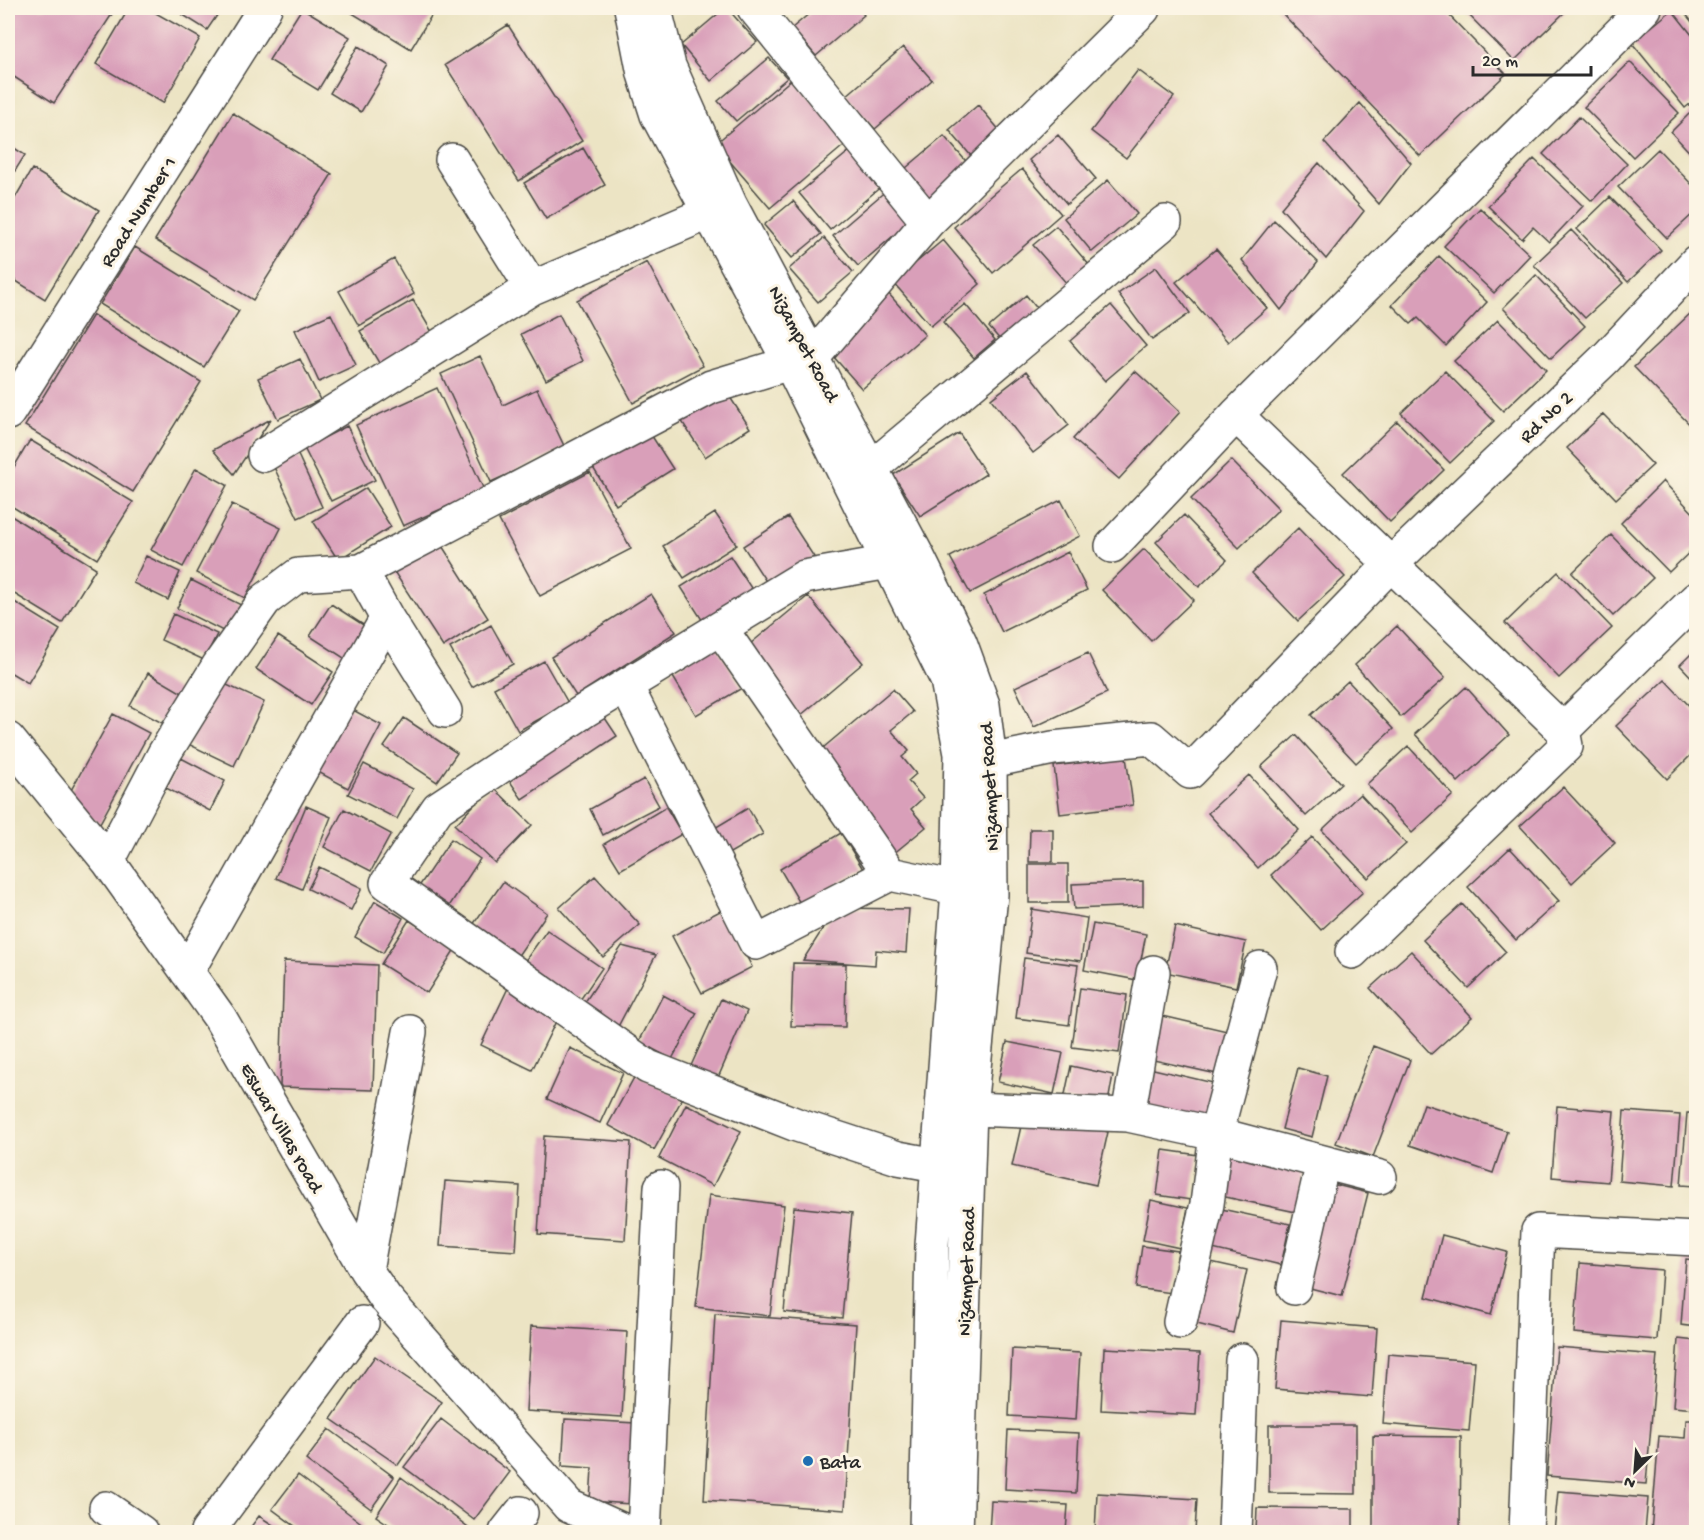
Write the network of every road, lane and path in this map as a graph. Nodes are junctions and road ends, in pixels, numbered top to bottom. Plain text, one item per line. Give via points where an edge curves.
1 (265, 8) edge
2 (754, 8) edge
3 (1645, 8) edge
4 (1143, 9) dead end
5 (644, 10) edge
6 (452, 160) dead end
7 (708, 213) junction
8 (928, 222) junction
9 (1165, 222) dead end
10 (1696, 262) edge
11 (532, 288) junction
12 (802, 360) junction
13 (8, 414) edge
14 (1236, 416) junction
15 (264, 455) dead end
16 (870, 469) junction
17 (1112, 546) dead end
18 (890, 562) junction
19 (1390, 565) junction
20 (361, 571) junction
21 (1696, 599) edge
22 (387, 618) junction
23 (721, 629) junction
24 (626, 686) junction
25 (445, 711) dead end
26 (1563, 730) junction
27 (8, 739) edge
28 (990, 761) junction
29 (108, 861) junction
30 (890, 874) junction
31 (958, 890) junction
32 (991, 895) junction
33 (1352, 952) dead end
34 (1260, 968) dead end
35 (187, 972) junction
36 (1153, 972) dead end
37 (410, 1032) dead end
38 (970, 1109) junction
39 (1128, 1115) junction
40 (1216, 1134) junction
41 (1323, 1162) junction
42 (953, 1166) junction
43 (1380, 1177) dead end
44 (661, 1186) dead end
45 (1696, 1239) edge
46 (366, 1270) junction
47 (1294, 1288) dead end
48 (1180, 1322) dead end
49 (362, 1323) dead end
50 (1242, 1360) dead end
51 (106, 1508) dead end
52 (141, 1533) edge
53 (207, 1533) edge
54 (627, 1533) edge
55 (644, 1533) edge
56 (926, 1533) edge
57 (956, 1533) edge
58 (1235, 1533) edge
59 (1526, 1533) edge

1 - 13 street, Road Number 1
2 - 8 street
3 - 14 street
4 - 8 street
5 - 7 street, Nizampet Road via 644,74 657,115
5 - 12 street, Nizampet Road
6 - 11 street
7 - 11 street
7 - 12 street, Nizampet Road
8 - 12 street
9 - 16 street
10 - 19 street, Rd No 2 via 1605,358
11 - 15 street
12 - 16 street, Nizampet Road
12 - 18 street, Nizampet Road
12 - 20 street via 711,387
14 - 17 street
14 - 19 street
16 - 28 street, Nizampet Road via 960,642 983,705
18 - 23 street via 804,577
18 - 31 street, Nizampet Road via 947,680 961,754
19 - 26 street
19 - 28 street, Rd No 2 via 1190,772 1151,738 1053,748
20 - 22 street
20 - 29 street via 298,575 265,600 164,754
21 - 26 street
22 - 25 street
22 - 35 street
23 - 24 street
23 - 30 street
24 - 30 street via 756,943
24 - 42 street via 438,808 387,883 648,1067 797,1125 898,1158
26 - 33 street via 1566,746
27 - 29 street, Eswar Villas road
28 - 32 street, Nizampet Road
29 - 35 street, Eswar Villas road
30 - 31 street
31 - 32 street
31 - 42 street, Nizampet Road
32 - 38 street, Nizampet Road
34 - 40 street
35 - 46 street, Eswar Villas road via 220,1018
36 - 39 street
37 - 46 street
38 - 39 street
38 - 42 street, Nizampet Road
39 - 40 street
40 - 41 street
40 - 48 street via 1207,1204
41 - 43 street
41 - 47 street
42 - 56 street, Nizampet Road via 932,1245
42 - 57 street, Nizampet Road
44 - 55 street
45 - 59 street via 1538,1231
46 - 54 street, Eswar Villas road via 386,1299 569,1506
49 - 53 street
50 - 58 street
51 - 52 street

